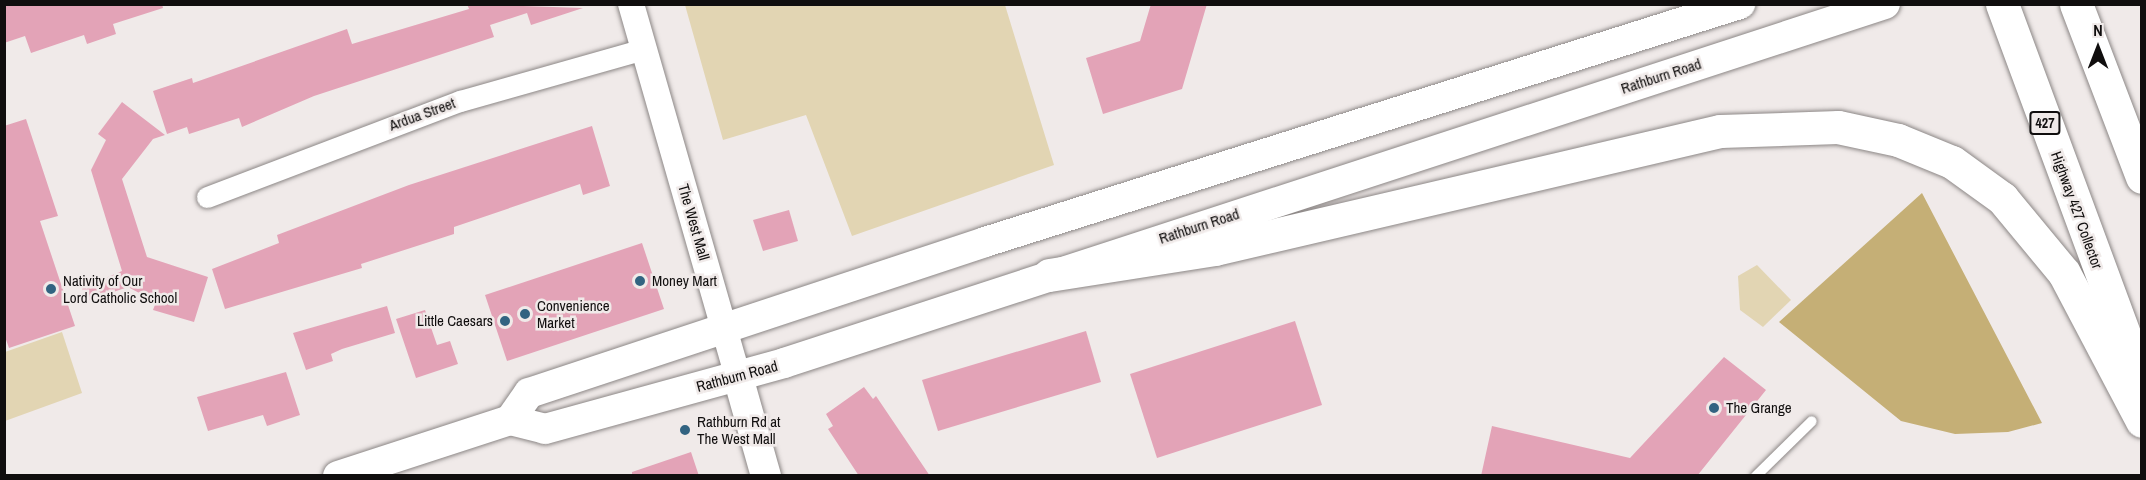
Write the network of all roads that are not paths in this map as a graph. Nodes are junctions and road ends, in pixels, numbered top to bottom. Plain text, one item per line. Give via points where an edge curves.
1 (631, 4) edge
2 (1740, 4) edge
3 (1885, 4) edge
4 (2002, 4) edge
5 (2076, 4) edge
6 (644, 49) junction
7 (2142, 177) edge
8 (207, 197) dead end
9 (1050, 275) junction
10 (725, 332) junction
11 (738, 377) junction
12 (2142, 382) edge
13 (510, 420) junction
14 (1812, 421) dead end
15 (2142, 421) edge
16 (338, 476) edge
17 (766, 476) edge
18 (1756, 476) edge

1 - 6 street, The West Mall
2 - 10 main road via 985,242
3 - 9 main road, Rathburn Road
4 - 12 highway, Highway 427 Collector / 427
5 - 7 highway
6 - 8 street, Ardua Street via 460,101
6 - 10 street, The West Mall
9 - 11 main road, Rathburn Road
9 - 15 highway via 1215,249 1720,131 1838,127 1898,140 1952,162 2002,198 2064,273
10 - 11 street, The West Mall
10 - 13 main road via 529,393
11 - 13 main road, Rathburn Road via 545,429
11 - 17 main road, The West Mall
13 - 16 main road
14 - 18 lane

